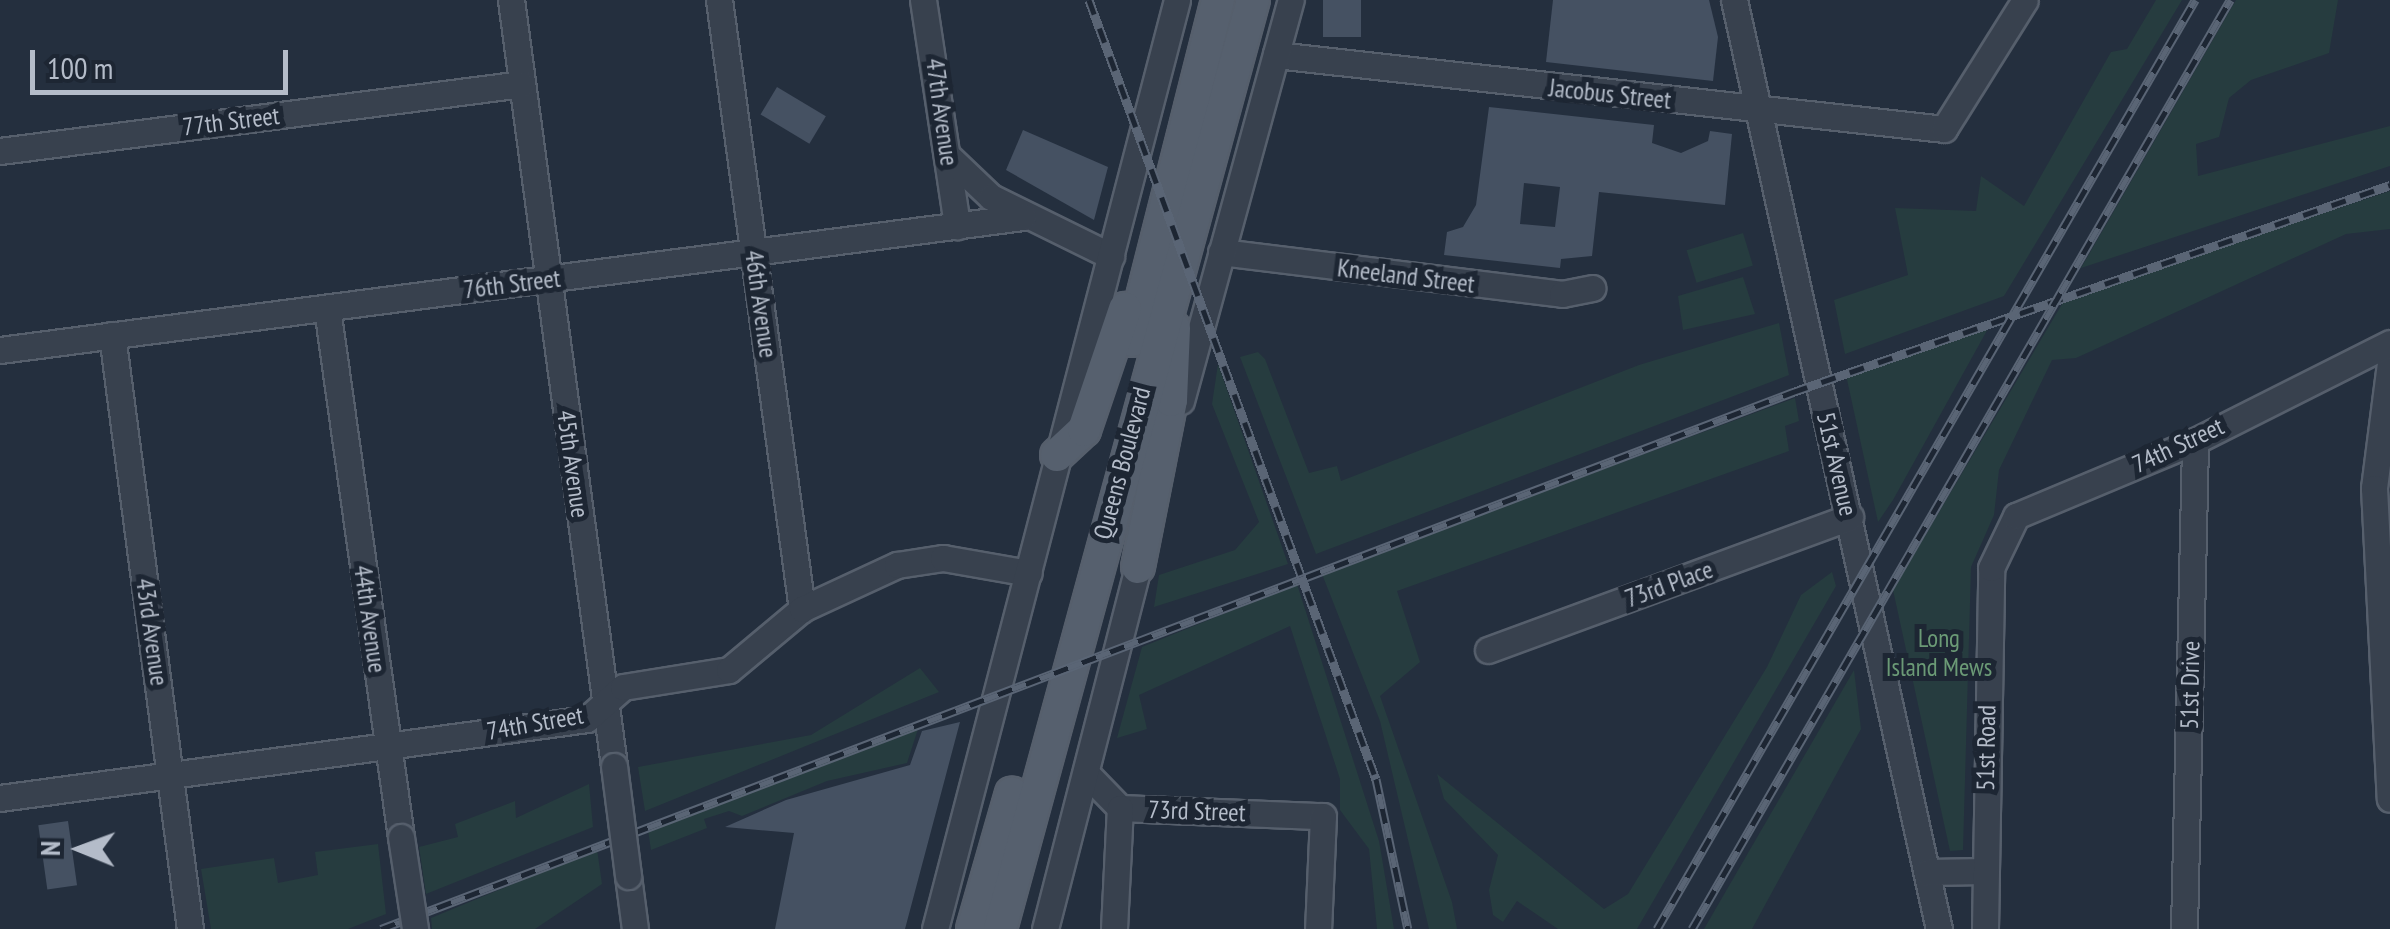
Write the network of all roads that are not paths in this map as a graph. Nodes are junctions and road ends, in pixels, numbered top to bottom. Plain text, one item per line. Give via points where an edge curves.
1 (511, 0) edge
2 (719, 0) edge
3 (923, 0) edge
4 (1177, 0) edge
5 (1218, 0) edge
6 (1253, 0) edge
7 (1291, 0) edge
8 (1734, 0) edge
9 (2025, 0) edge
10 (1276, 55) junction
11 (522, 84) junction
12 (1758, 111) junction
13 (0, 151) edge
14 (948, 156) junction
15 (1176, 158) junction
16 (1024, 217) junction
17 (957, 226) junction
18 (1187, 240) junction
19 (1221, 252) junction
20 (754, 253) junction
21 (1110, 256) junction
22 (548, 279) junction
23 (1592, 288) dead end
24 (327, 308) junction
25 (112, 335) junction
26 (2390, 343) edge
27 (0, 350) edge
28 (2390, 364) edge
29 (2195, 441) junction
30 (1058, 455) junction
31 (1850, 518) junction
32 (1138, 567) junction
33 (1990, 568) joint
34 (1029, 572) junction
35 (802, 609) junction
36 (1488, 650) dead end
37 (605, 703) junction
38 (387, 745) junction
39 (172, 774) junction
40 (1086, 774) junction
41 (0, 798) edge
42 (2390, 799) edge
43 (1119, 816) junction
44 (1069, 839) junction
45 (1985, 871) junction
46 (1927, 872) junction
47 (190, 929) edge
48 (416, 929) edge
49 (635, 929) edge
50 (935, 929) edge
51 (973, 929) edge
52 (1000, 929) edge
53 (1046, 929) edge
54 (1114, 929) edge
55 (1318, 929) edge
56 (1939, 929) edge
57 (1985, 929) edge
58 (2184, 929) edge

1 - 11 street, 45th Avenue
2 - 20 street, 46th Avenue
3 - 14 street, 47th Avenue
4 - 21 street
5 - 15 main road, Queens Boulevard
6 - 18 main road, Queens Boulevard
7 - 10 street, Queens Boulevard
8 - 12 street, 51st Avenue
9 - 12 street, Jacobus Street via 1944,130
10 - 12 street, Jacobus Street
10 - 19 street, Queens Boulevard
11 - 13 street, 77th Street
11 - 22 street, 45th Avenue
12 - 31 street, 51st Avenue
14 - 16 street
14 - 17 street, 47th Avenue
15 - 30 main road via 1088,422
15 - 51 main road, Queens Boulevard
16 - 17 street, 76th Street
16 - 21 street
17 - 20 street, 76th Street
18 - 32 main road via 1170,355 1171,400
18 - 52 main road, Queens Boulevard
19 - 23 street, Kneeland Street via 1562,294
19 - 32 street, Queens Boulevard
20 - 22 street, 76th Street
20 - 35 street, 46th Avenue
21 - 30 street
22 - 24 street, 76th Street
22 - 37 street, 45th Avenue
24 - 25 street, 76th Street
24 - 38 street, 44th Avenue
25 - 27 street, 76th Street
25 - 39 street, 43rd Avenue
26 - 29 street, 74th Street
28 - 42 street via 2374,488
29 - 33 street, 74th Street via 2016,516
29 - 58 street, 51st Drive
30 - 34 street
31 - 36 street, 73rd Place
31 - 46 street, 51st Avenue
32 - 40 street, Queens Boulevard
33 - 45 street, 51st Road
34 - 35 street, 74th Street via 943,558 897,565
34 - 50 street
35 - 37 street, 74th Street via 729,670 623,687
37 - 38 street, 74th Street via 587,719
37 - 49 street, 45th Avenue, bridge
38 - 39 street, 74th Street
38 - 48 street, 44th Avenue, bridge
39 - 41 street, 74th Street
39 - 47 street, 43rd Avenue
40 - 43 street, 73rd Street
40 - 44 street, Queens Boulevard
43 - 44 street, 73rd Street
43 - 54 street
43 - 55 street, 73rd Street via 1322,816
44 - 53 street, Queens Boulevard
45 - 46 street
45 - 57 street, 51st Road
46 - 56 street, 51st Avenue

